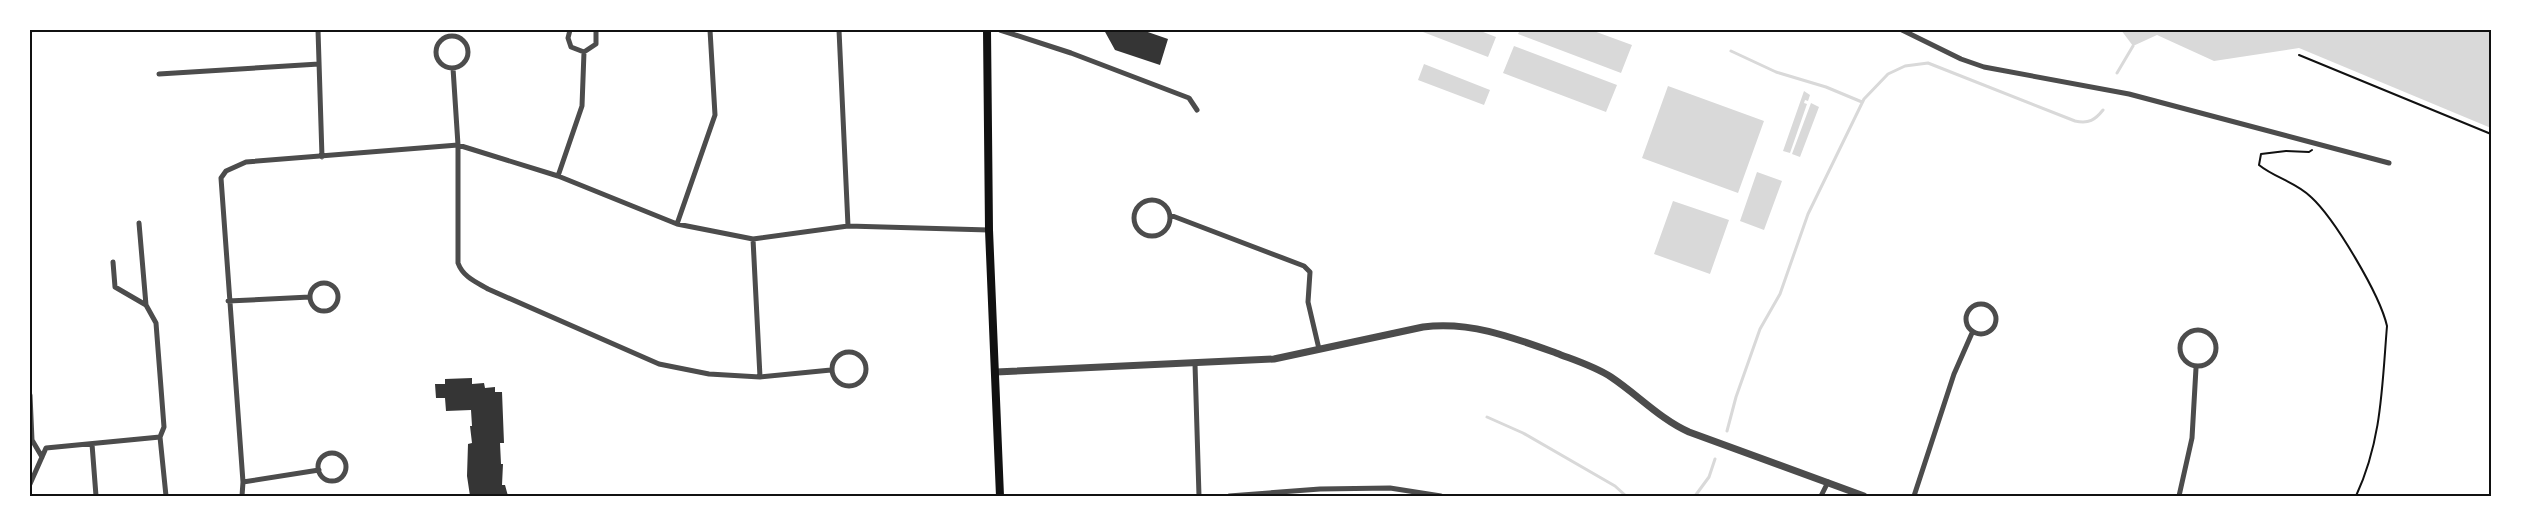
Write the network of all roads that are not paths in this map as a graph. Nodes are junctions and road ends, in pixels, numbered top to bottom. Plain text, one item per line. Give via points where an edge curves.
1 (318, 30) edge
2 (570, 30) edge
3 (596, 30) edge
4 (710, 30) edge
5 (839, 30) edge
6 (987, 30) edge
7 (1000, 30) edge
8 (1902, 30) edge
9 (584, 52) junction
10 (319, 64) junction
11 (453, 68) junction
12 (159, 74) dead end
13 (1197, 110) dead end
14 (458, 146) junction
15 (322, 157) junction
16 (2390, 163) dead end
17 (558, 176) junction
18 (1170, 216) junction
19 (139, 223) dead end
20 (677, 224) junction
21 (848, 226) junction
22 (989, 230) junction
23 (753, 239) junction
24 (113, 262) dead end
25 (310, 297) junction
26 (228, 301) junction
27 (146, 305) junction
28 (1972, 333) junction
29 (1319, 348) junction
30 (1195, 364) junction
31 (2196, 368) junction
32 (831, 370) junction
33 (996, 372) junction
34 (760, 377) junction
35 (30, 394) edge
36 (160, 437) junction
37 (92, 444) junction
38 (42, 457) junction
39 (318, 470) junction
40 (243, 482) junction
41 (1828, 482) junction
42 (30, 484) edge
43 (96, 496) edge
44 (166, 496) edge
45 (242, 496) edge
46 (1000, 496) edge
47 (1199, 496) edge
48 (1229, 496) edge
49 (1441, 496) edge
50 (1821, 496) edge
51 (1864, 496) edge
52 (1914, 496) edge
53 (2180, 496) edge

1 - 10 street
2 - 9 street via 571,47
3 - 9 street via 596,44
4 - 20 street via 715,115
5 - 21 street
6 - 22 main road
7 - 13 street via 1189,98
8 - 16 street via 1984,67 2129,94
9 - 17 street via 582,106
10 - 12 street
10 - 15 street
11 - 11 street via 440,62 437,53 439,44 451,36 462,39 468,54 463,63
11 - 14 street
14 - 15 street
14 - 17 street
14 - 34 street via 458,263 469,279 659,364 709,374
15 - 26 street via 246,162 226,171 221,178
17 - 20 street
18 - 18 street via 1167,227 1159,235 1147,236 1135,223 1135,212 1148,201 1164,205
18 - 29 street via 1304,266 1310,272 1308,302
19 - 27 street
20 - 23 street
21 - 22 street
21 - 23 street
22 - 33 main road
23 - 34 street
24 - 27 street via 115,287
25 - 25 street via 316,309 325,312 337,305 339,295 330,284 321,283 313,288
25 - 26 street
26 - 40 street
27 - 36 street via 156,323 164,427
28 - 28 street via 1966,323 1969,310 1980,303 1991,306 1997,314 1988,335
28 - 52 street via 1954,374
29 - 30 street via 1274,359
29 - 41 street via 1438,325 1481,328 1609,376 1676,426
30 - 33 street
30 - 47 street
31 - 31 street via 2212,360 2216,349 2210,334 2202,330 2193,330 2184,338 2180,349 2188,365
31 - 53 street via 2192,438
32 - 32 street via 836,381 846,386 858,384 866,369 863,359 849,352 838,355
32 - 34 street
33 - 46 main road
35 - 38 street via 32,440
36 - 37 street
36 - 44 street
37 - 38 street via 46,448
37 - 43 street
38 - 42 street
39 - 39 street via 327,479 335,480 342,475 345,463 340,455 326,454 320,460
39 - 40 street
40 - 45 street
41 - 50 street
41 - 51 street
48 - 49 street via 1390,488

